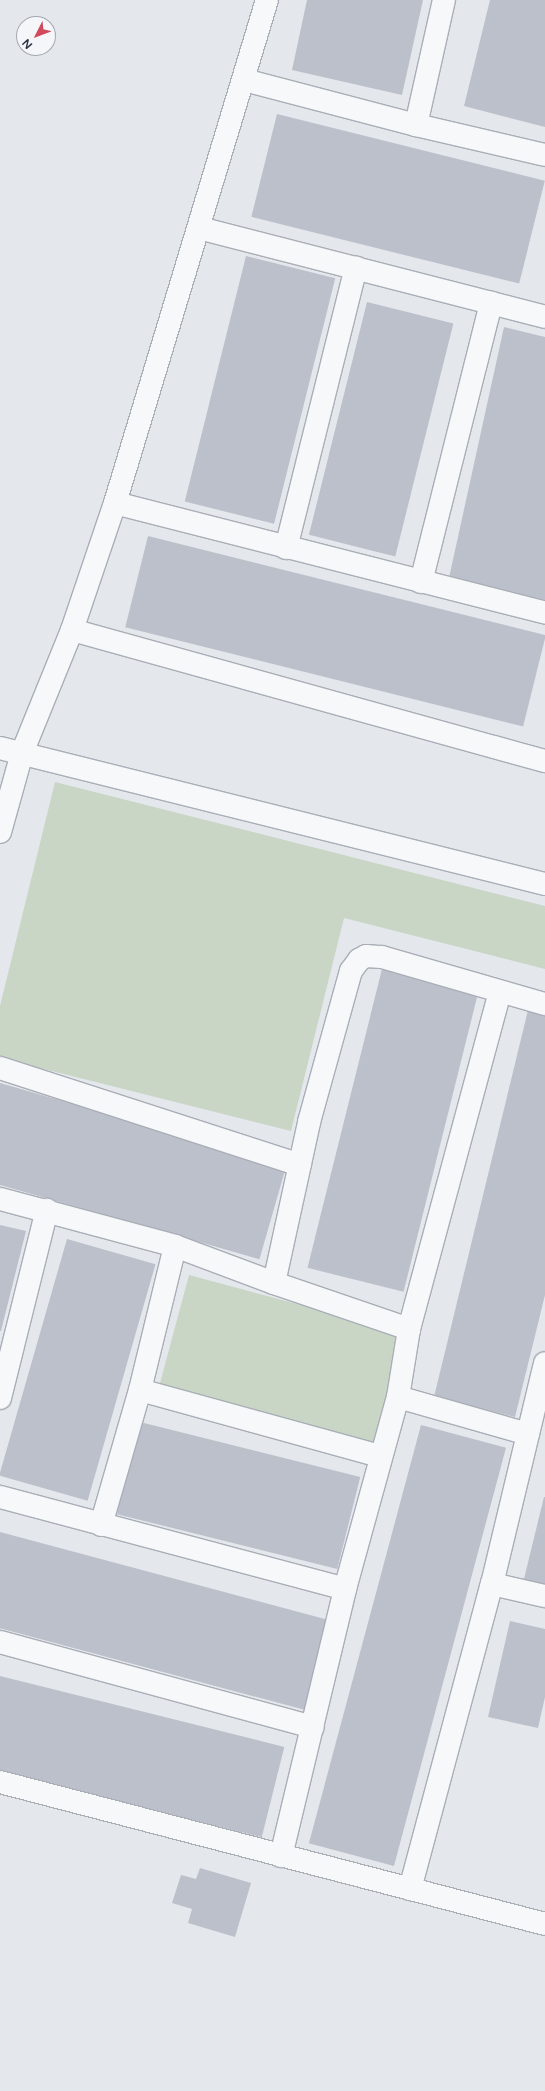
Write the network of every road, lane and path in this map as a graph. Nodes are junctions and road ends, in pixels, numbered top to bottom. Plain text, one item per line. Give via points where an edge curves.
1 (267, 0) edge
2 (444, 0) edge
3 (244, 80) junction
4 (416, 125) junction
5 (545, 155) edge
6 (199, 228) junction
7 (356, 268) junction
8 (491, 303) junction
9 (545, 317) edge
10 (115, 503) junction
11 (286, 548) junction
12 (421, 582) junction
13 (545, 613) edge
14 (72, 630) junction
15 (0, 748) edge
16 (22, 753) junction
17 (545, 761) edge
18 (0, 832) edge
19 (545, 884) edge
20 (500, 992) junction
21 (545, 1004) edge
22 (0, 1068) edge
23 (300, 1165) junction
24 (0, 1199) edge
25 (47, 1210) junction
26 (175, 1246) junction
27 (274, 1283) junction
28 (409, 1329) junction
29 (545, 1363) edge
30 (140, 1390) junction
31 (398, 1397) junction
32 (0, 1398) edge
33 (528, 1434) junction
34 (380, 1456) junction
35 (0, 1497) edge
36 (101, 1525) junction
37 (492, 1584) junction
38 (345, 1589) junction
39 (545, 1596) edge
40 (0, 1642) edge
41 (313, 1727) junction
42 (0, 1782) edge
43 (281, 1856) junction
44 (410, 1889) junction
45 (545, 1924) edge

1 - 3 street
2 - 4 street
3 - 4 street
3 - 6 street
4 - 5 street
6 - 7 street
6 - 10 street
7 - 8 street
7 - 11 street
8 - 9 street
8 - 12 street
10 - 11 street
10 - 14 street
11 - 12 street
12 - 13 street
14 - 16 street
14 - 17 street
15 - 16 street
16 - 18 street
16 - 19 street
20 - 21 street
20 - 23 street via 382,957 366,956 359,960 351,971 333,1032
20 - 28 street
22 - 23 street
23 - 27 street
24 - 25 street
25 - 26 street
25 - 32 street
26 - 27 street
26 - 30 street
27 - 28 street
28 - 31 street
29 - 33 street
30 - 34 street
30 - 36 street
31 - 33 street
31 - 34 street
33 - 37 street
34 - 38 street
35 - 36 street
36 - 38 street
37 - 39 street
37 - 44 street
38 - 41 street
40 - 41 street
41 - 43 street
42 - 43 street
43 - 44 street
44 - 45 street

